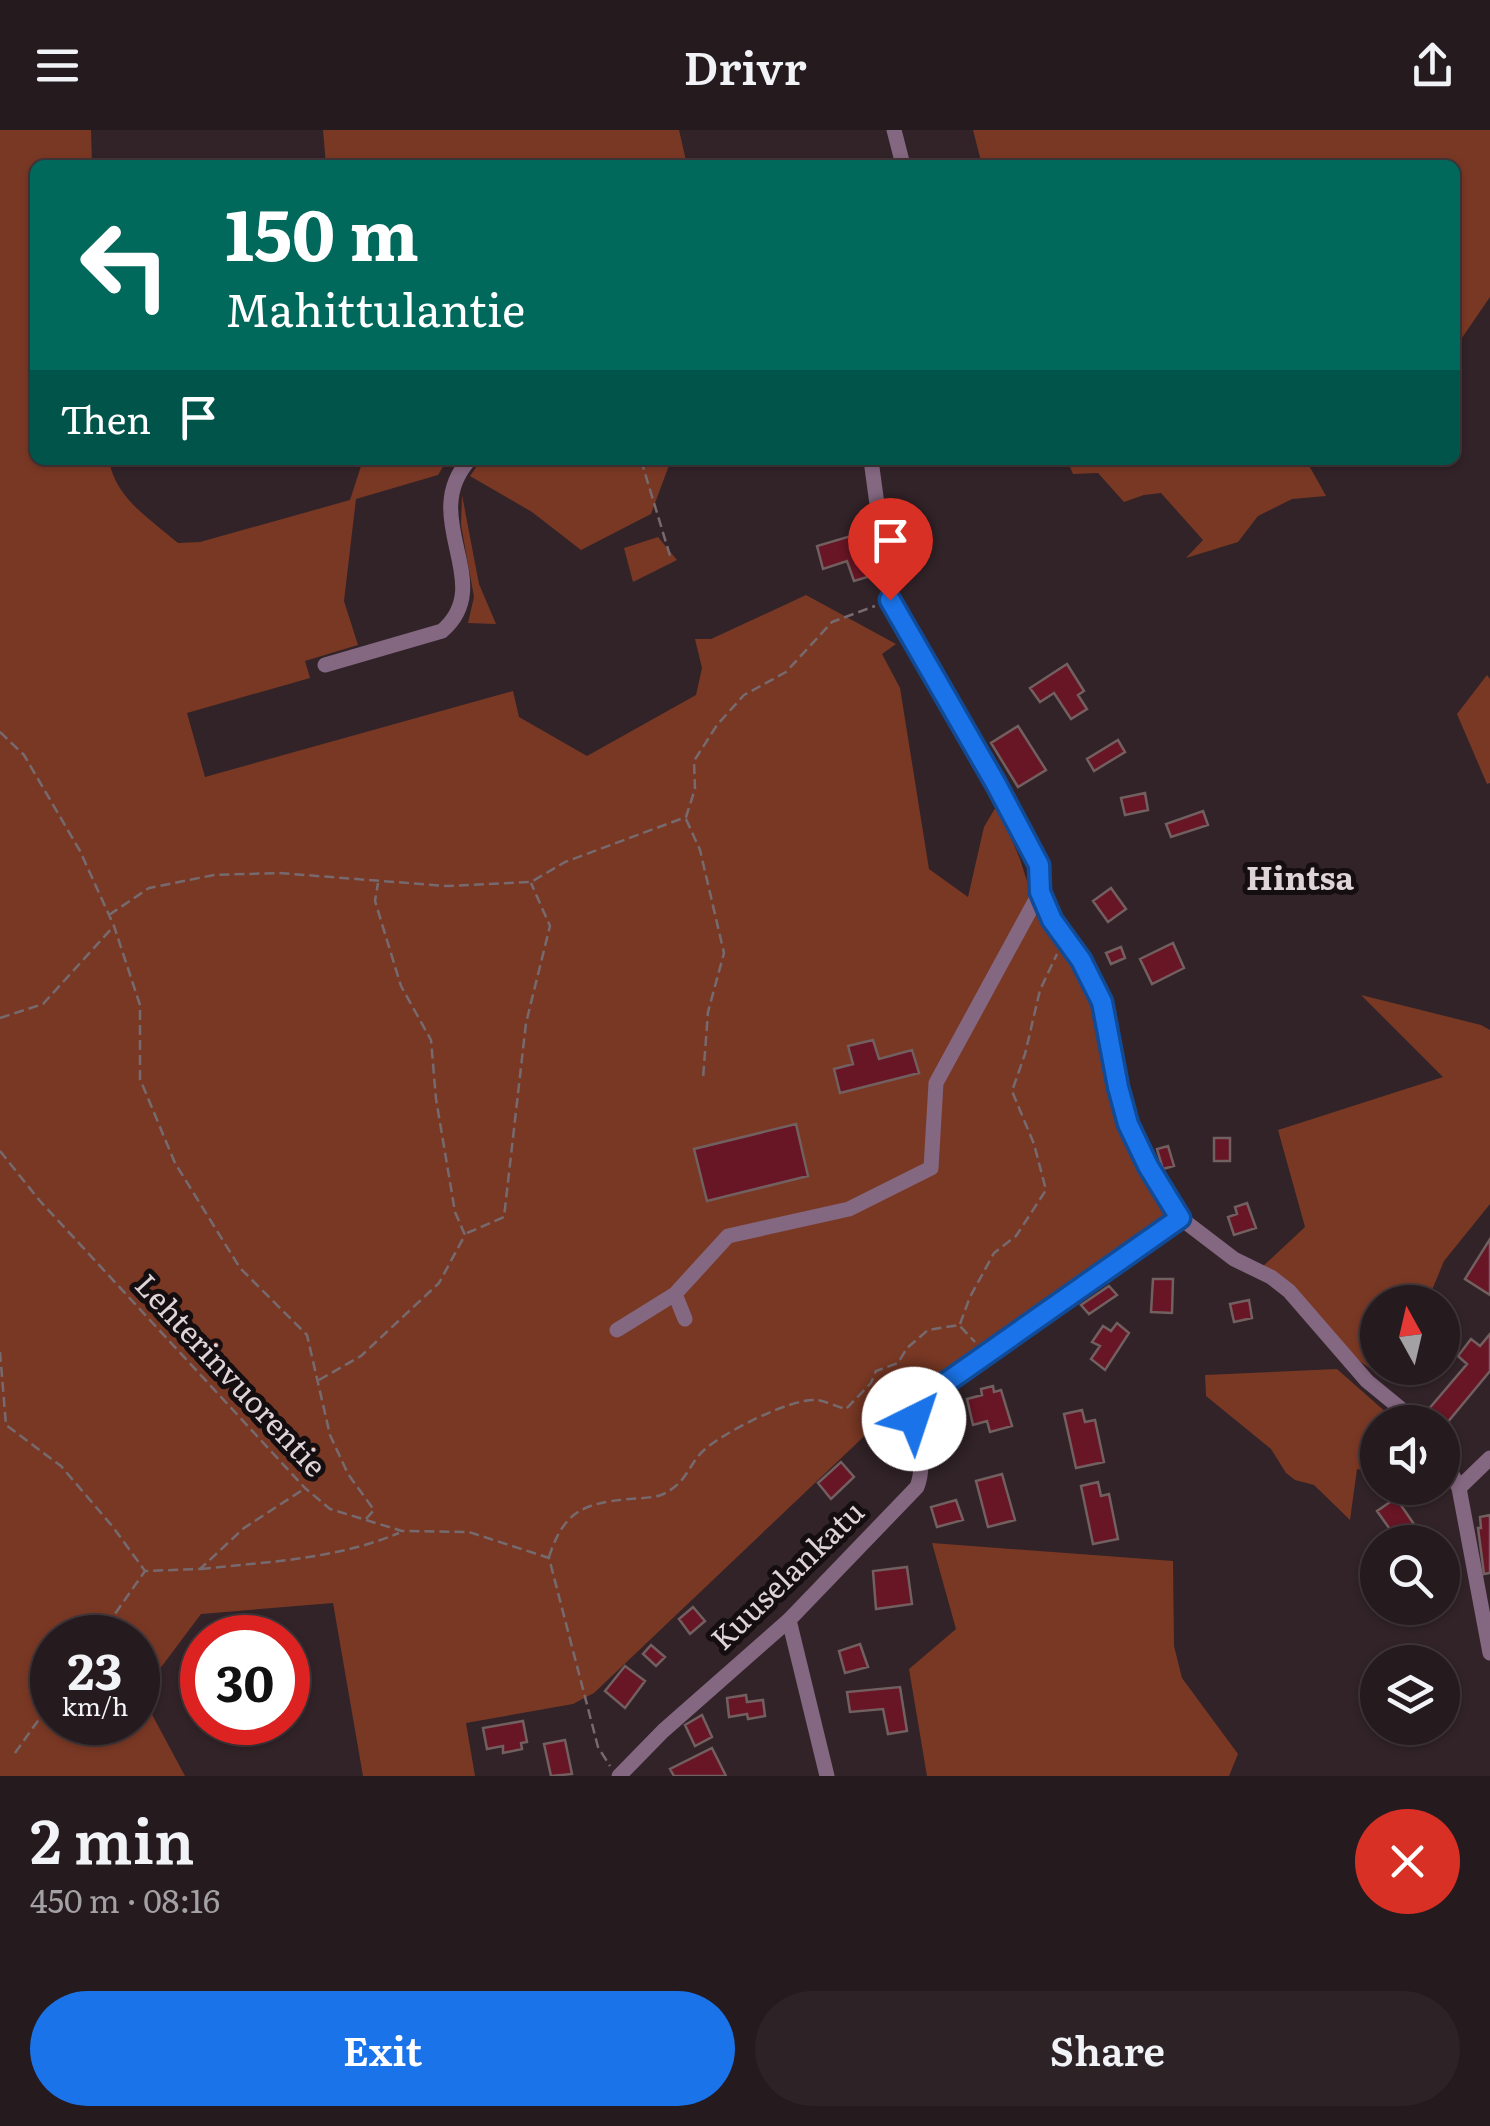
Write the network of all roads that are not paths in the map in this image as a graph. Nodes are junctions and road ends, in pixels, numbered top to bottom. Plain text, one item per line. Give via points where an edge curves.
1 (894, 130) edge
2 (902, 160) edge
3 (465, 465) edge
4 (872, 465) edge
5 (325, 665) dead end
6 (1040, 892) junction
7 (1180, 1218) junction
8 (675, 1294) junction
9 (685, 1319) dead end
10 (618, 1330) dead end
11 (1396, 1405) edge
12 (1490, 1458) edge
13 (1460, 1487) edge
14 (1460, 1493) edge
15 (789, 1620) junction
16 (1490, 1652) edge
17 (618, 1776) edge
18 (826, 1776) edge

1 - 2 street
3 - 5 street via 451,485 464,587 455,619 442,630
4 - 6 street via 890,600 1039,865
6 - 7 street via 1102,1002 1128,1124
6 - 8 street via 936,1083 930,1168 849,1209 728,1236
7 - 11 street via 1289,1291
7 - 15 street, Kuuselankatu via 917,1404 917,1487
8 - 9 street
8 - 10 street
12 - 13 street
14 - 16 street
15 - 17 street, Kuuselankatu
15 - 18 street

